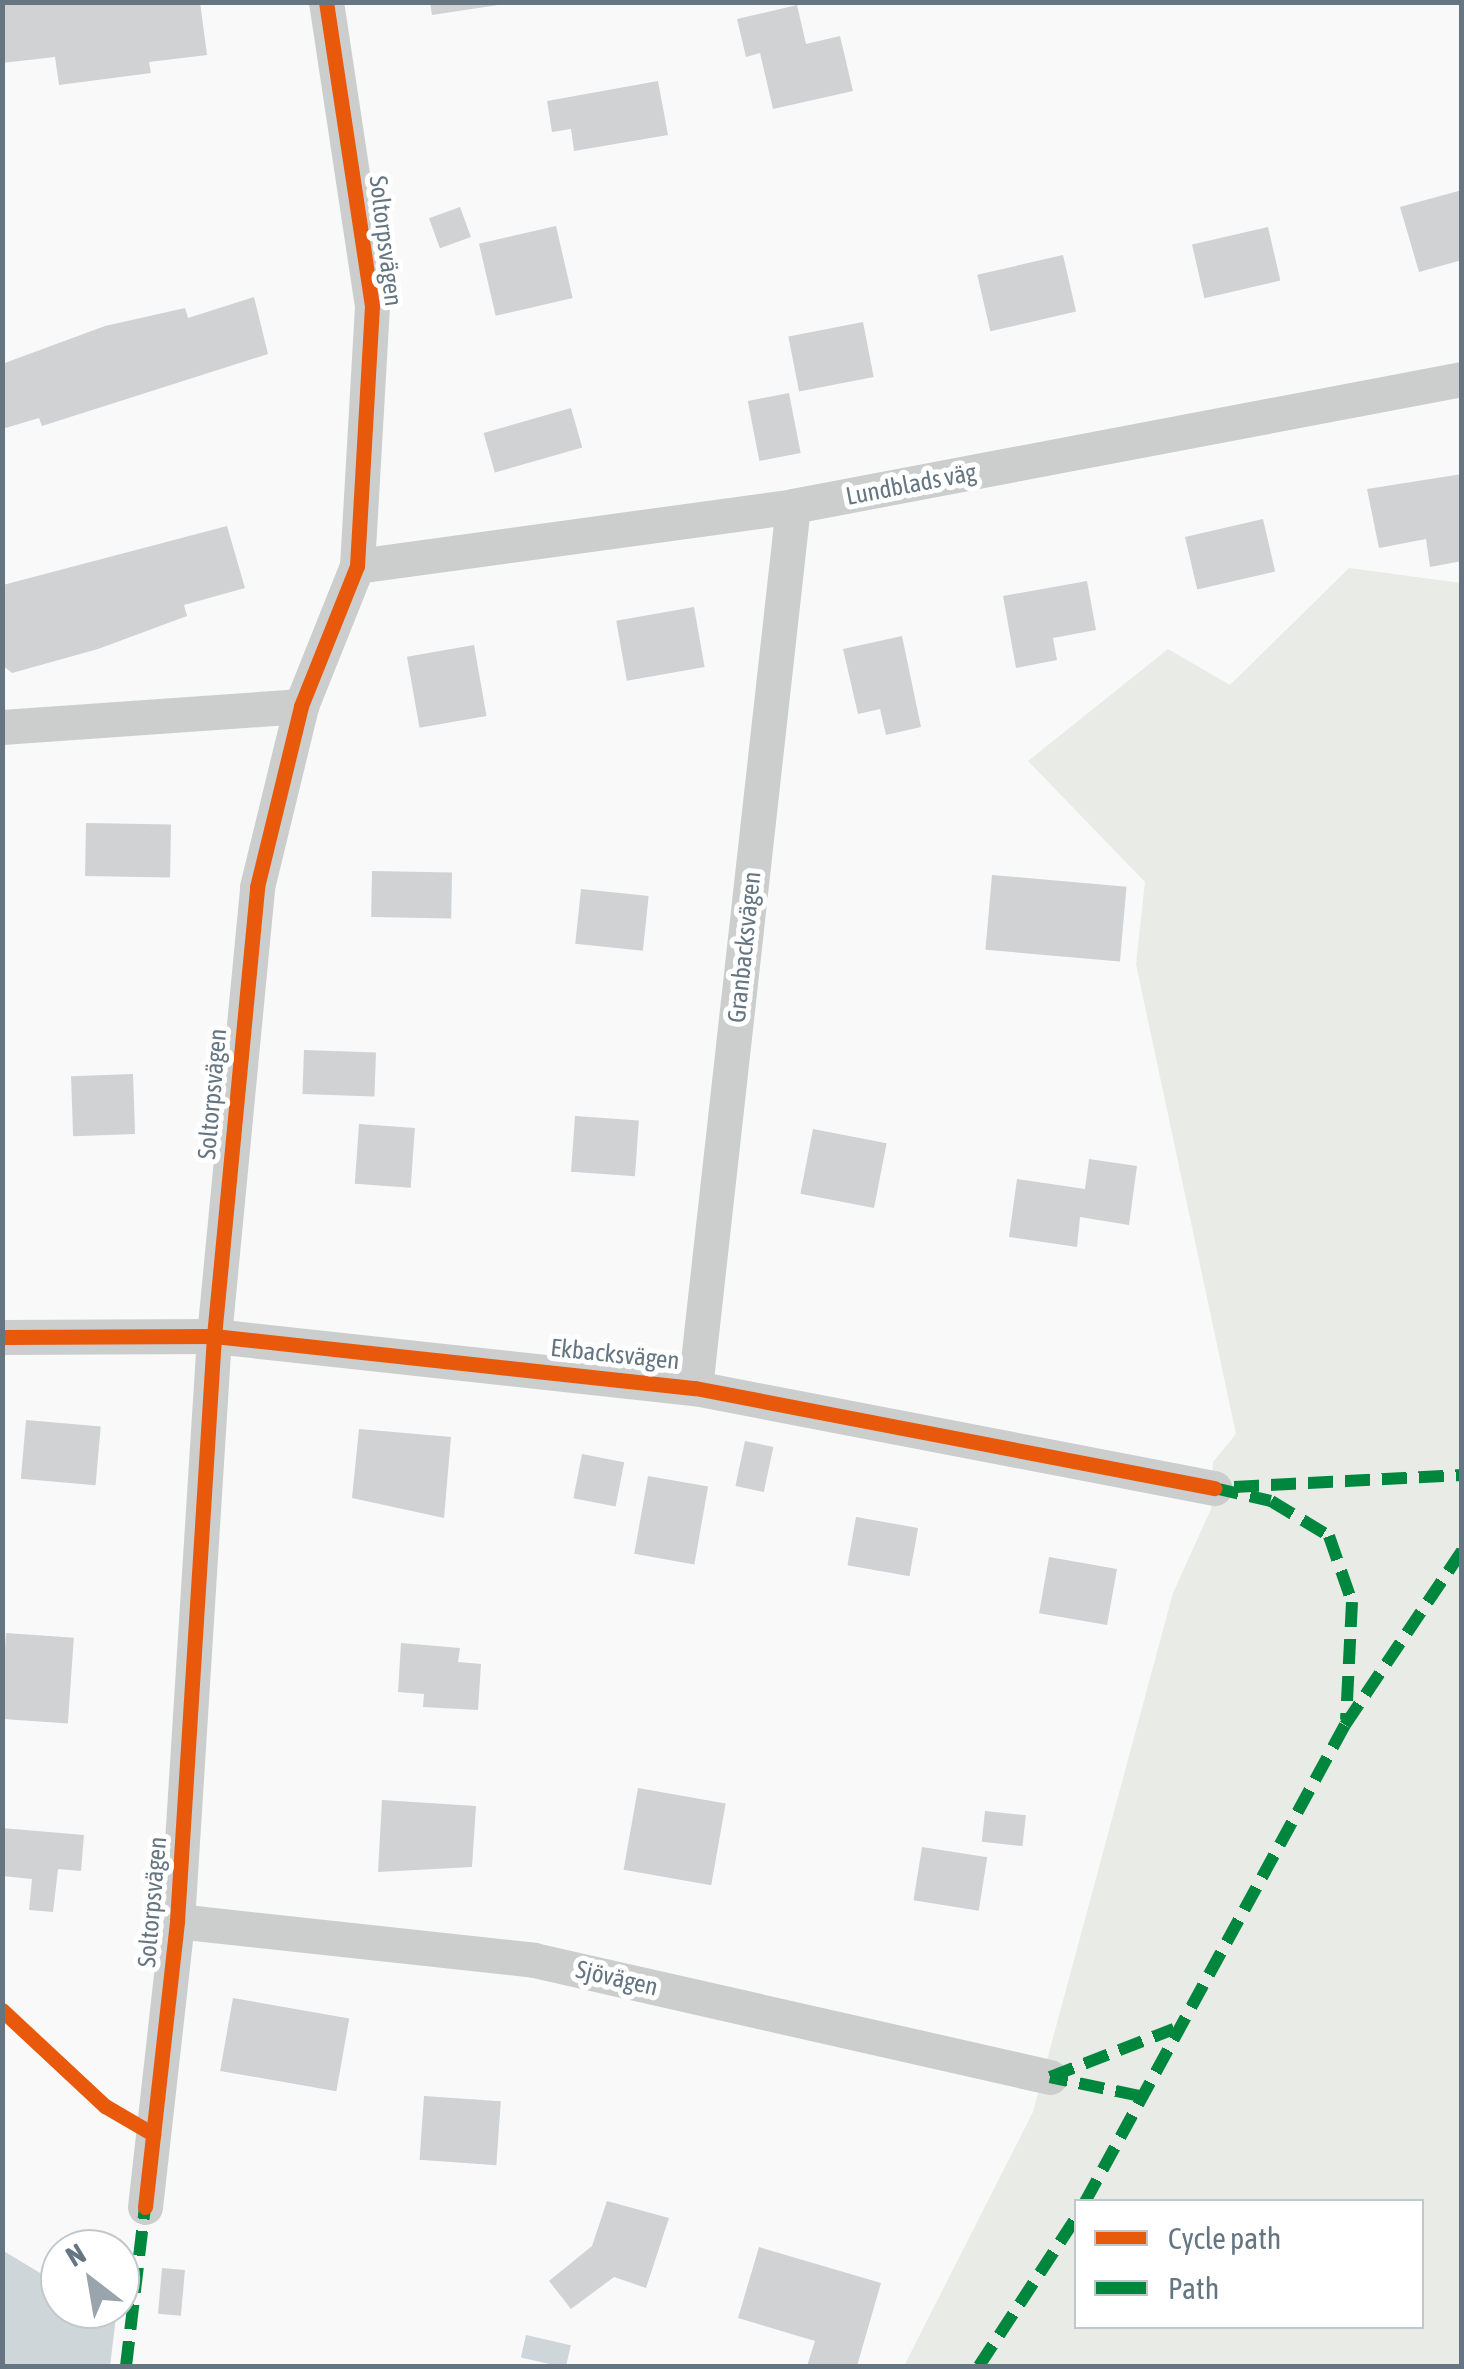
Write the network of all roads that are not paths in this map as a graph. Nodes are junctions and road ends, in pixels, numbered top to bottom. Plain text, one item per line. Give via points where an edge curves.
1 (326, 2) edge
2 (1462, 380) edge
3 (794, 506) junction
4 (357, 566) junction
5 (302, 706) junction
6 (2, 728) edge
7 (214, 1336) junction
8 (2, 1337) edge
9 (694, 1388) junction
10 (1214, 1488) dead end
11 (177, 1921) junction
12 (1050, 2077) dead end
13 (145, 2207) dead end

1 - 4 street, Soltorpsvägen via 372,306
2 - 3 street, Lundblads väg
3 - 4 street, Lundblads väg
3 - 9 street, Granbacksvägen
4 - 5 street, Soltorpsvägen
5 - 6 street
5 - 7 street, Soltorpsvägen via 256,887
7 - 8 street, Ekbacksvägen
7 - 9 street, Ekbacksvägen
7 - 11 street, Soltorpsvägen
9 - 10 street, Ekbacksvägen
11 - 12 street, Sjövägen via 534,1960
11 - 13 street, Soltorpsvägen

